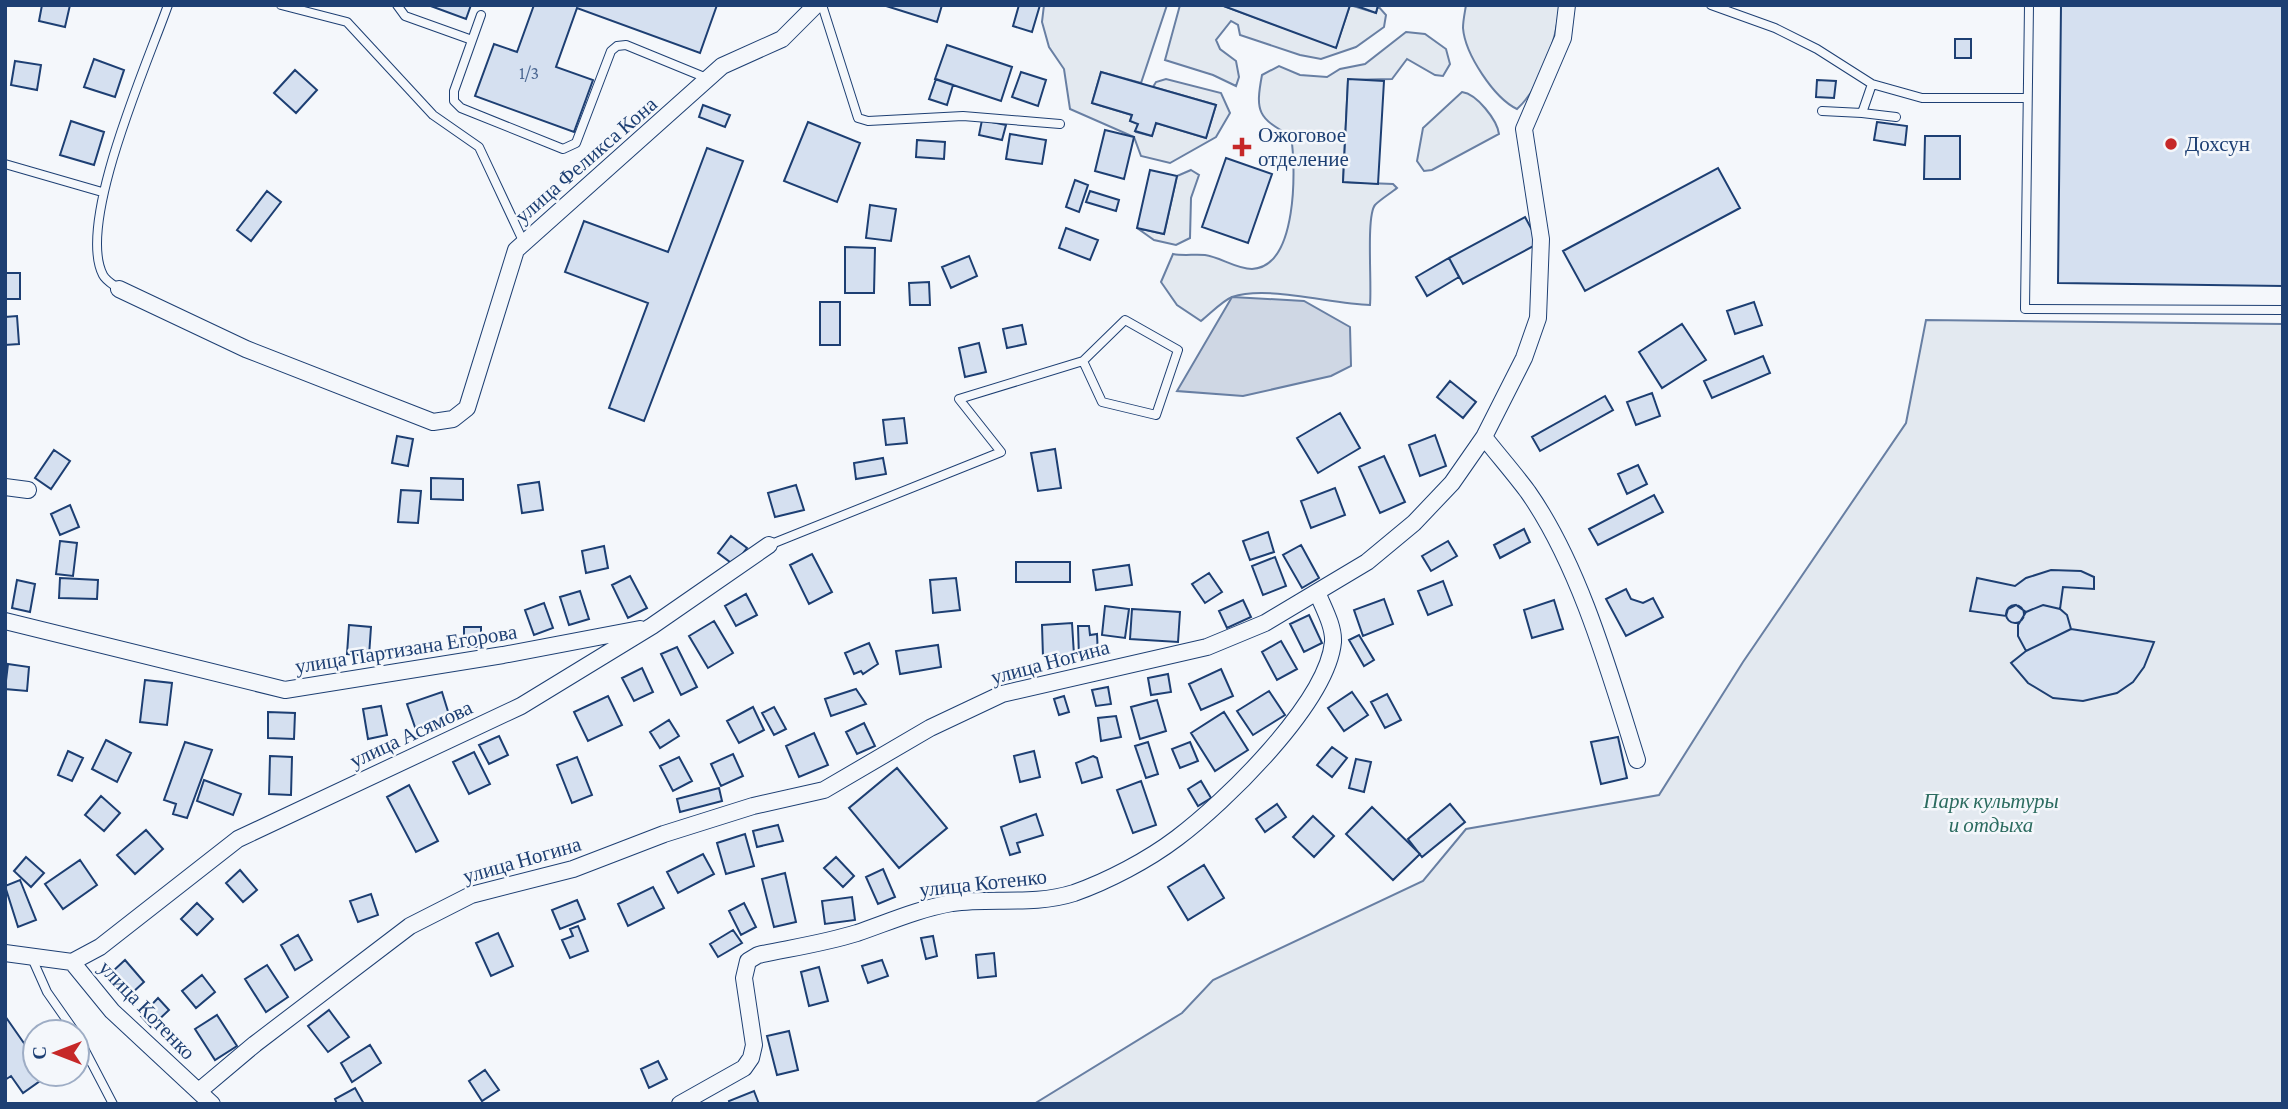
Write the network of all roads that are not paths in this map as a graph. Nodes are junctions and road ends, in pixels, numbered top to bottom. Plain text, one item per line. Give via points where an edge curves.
1 (168, 5) edge
2 (281, 5) edge
3 (397, 5) edge
4 (816, 5) edge
5 (822, 5) edge
6 (1567, 5) edge
7 (1711, 5) edge
8 (2028, 5) edge
9 (481, 15) dead end
10 (472, 40) junction
11 (709, 79) junction
12 (1872, 84) junction
13 (2026, 98) junction
14 (1822, 111) dead end
15 (1862, 113) junction
16 (1896, 117) dead end
17 (1060, 124) dead end
18 (5, 164) edge
19 (102, 192) junction
20 (524, 243) junction
21 (119, 289) joint
22 (2283, 310) edge
23 (1083, 361) junction
24 (1484, 437) junction
25 (5, 487) edge
26 (28, 490) dead end
27 (769, 545) joint
28 (1317, 592) junction
29 (5, 621) edge
30 (652, 626) junction
31 (1637, 760) dead end
32 (5, 953) edge
33 (31, 956) junction
34 (72, 962) junction
35 (65, 1018) edge
36 (91, 1062) edge
37 (199, 1091) junction
38 (113, 1104) edge
39 (212, 1104) edge
40 (681, 1104) edge

1 - 19 lane
2 - 20 lane via 347,22 433,115 479,147
3 - 10 lane via 405,16
4 - 11 street, улица Феликса Кона via 782,39 722,66
5 - 17 lane via 858,118 963,116
6 - 24 street, улица Ногина via 1563,38 1524,130 1541,239 1538,318 1524,358
7 - 12 lane via 1775,28
8 - 13 lane
9 - 10 lane
10 - 11 lane via 454,101 461,108 563,149 576,142 611,51 617,46 626,45
11 - 20 street, улица Феликса Кона
12 - 13 lane via 1922,98
12 - 15 lane
13 - 22 lane via 2025,309
14 - 15 lane
15 - 16 lane
18 - 19 lane
19 - 21 lane via 98,258 104,277
20 - 21 street, улица Феликса Кона via 516,250 467,408 453,419 433,422 246,349
23 - 23 lane via 1125,320 1178,350 1156,415 1102,402
23 - 27 lane via 959,400 1001,452
24 - 28 street, улица Ногина via 1452,483 1414,523 1367,562
24 - 31 street via 1529,494 1567,565 1601,646
25 - 26 street
27 - 30 street, улица Асямова
28 - 37 street, улица Ногина via 1265,623 1207,647 1002,694 930,728 824,790 753,806 573,869 471,895 410,926
28 - 40 street, улица Котенко via 1333,642 1313,693 1291,727 1176,839 1073,893 1014,903 957,902 918,909 856,933 758,955 748,961 744,978 754,1045 751,1058 744,1068
29 - 30 street, улица Партизана Егорова via 285,690
30 - 34 street, улица Асямова via 521,706 238,839 100,947
32 - 33 street, улица Котенко
33 - 34 street, улица Котенко
33 - 35 lane
34 - 37 street, улица Котенко via 112,1011
36 - 38 lane
37 - 39 street, улица Котенко

